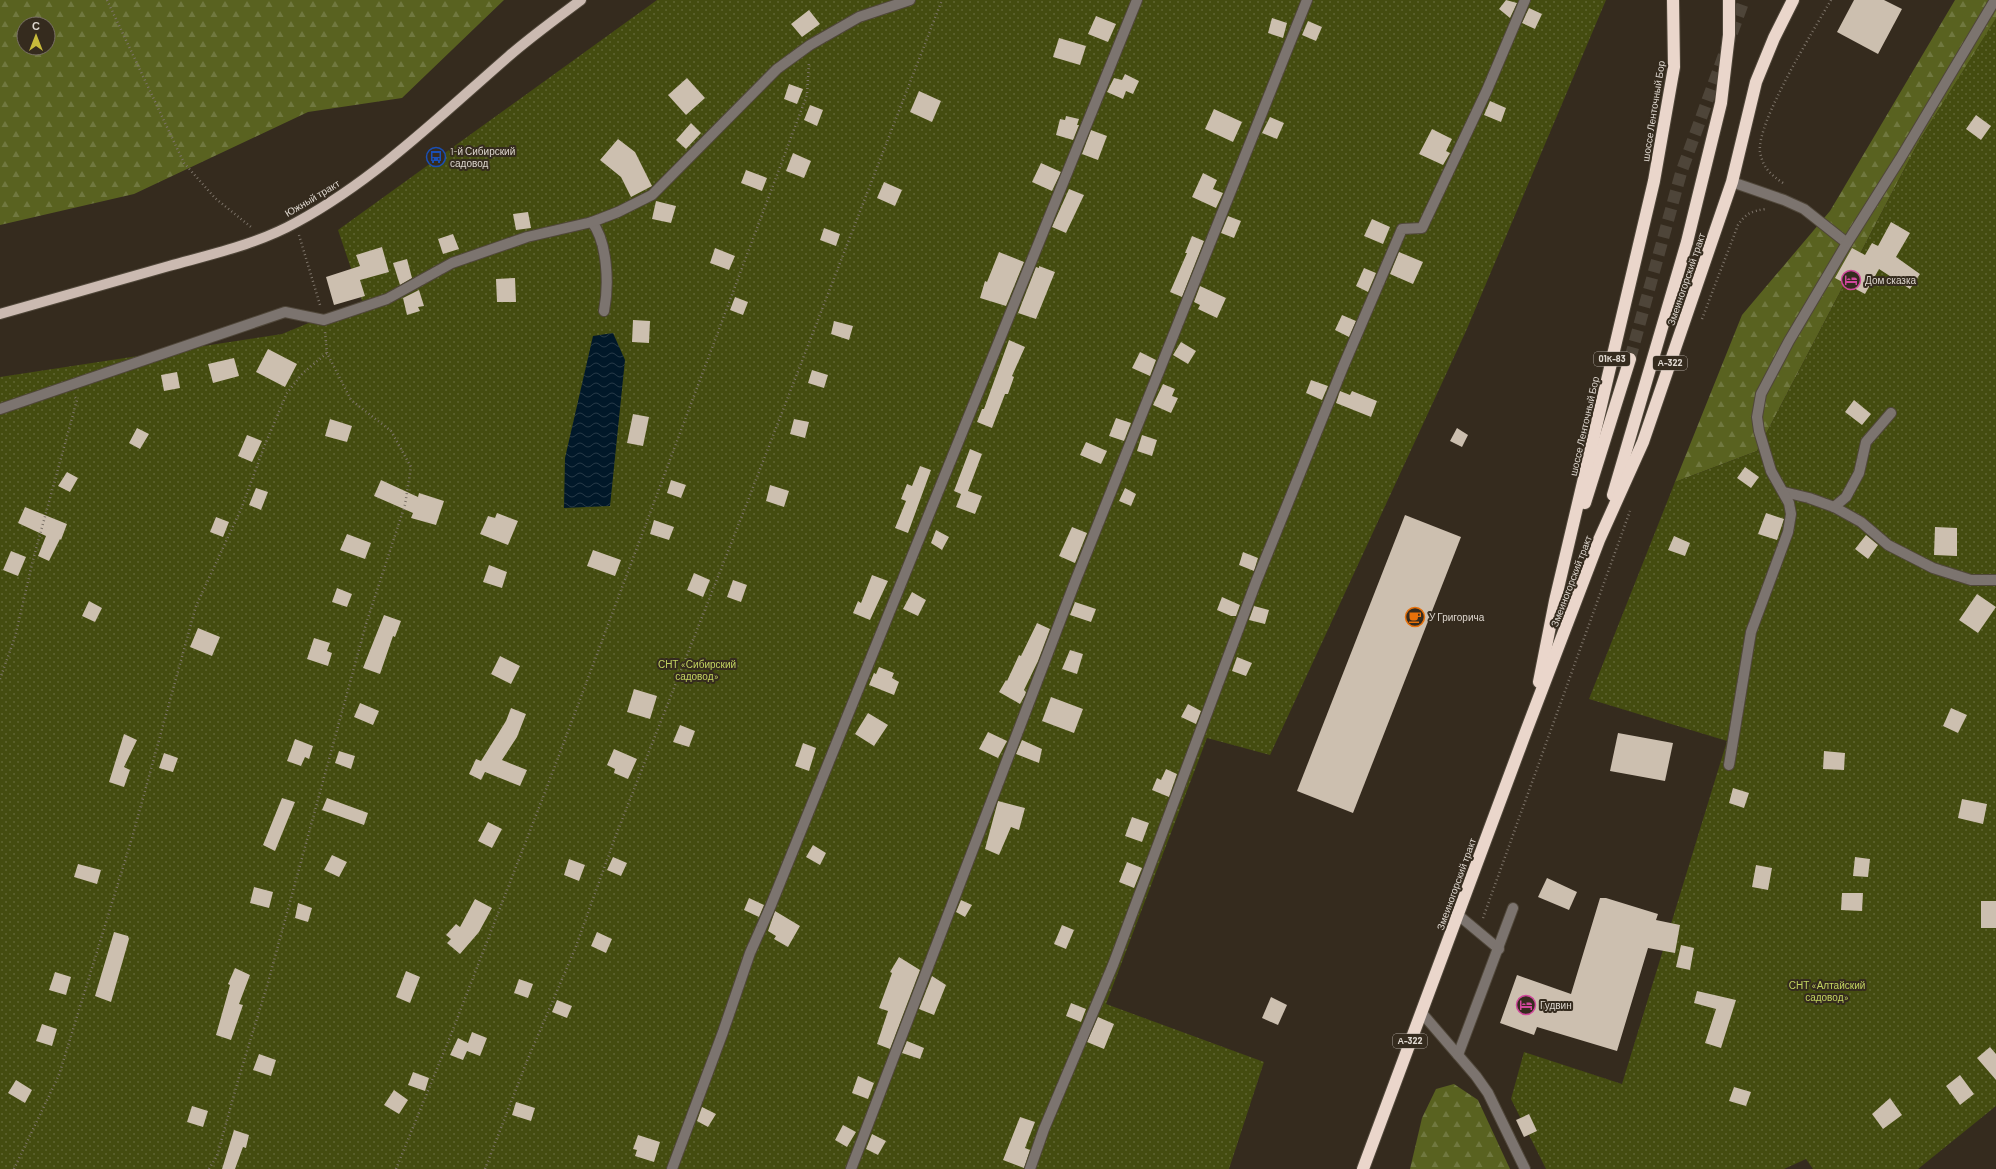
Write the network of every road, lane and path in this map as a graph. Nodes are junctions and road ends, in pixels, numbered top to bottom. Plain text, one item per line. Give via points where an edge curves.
1 (107, 0) edge
2 (581, 0) edge
3 (910, 0) edge
4 (942, 0) edge
5 (1137, 0) edge
6 (1307, 0) edge
7 (1525, 0) edge
8 (1673, 0) edge
9 (1729, 0) edge
10 (1793, 0) edge
11 (1831, 0) edge
12 (1995, 0) edge
13 (810, 45) junction
14 (1732, 182) junction
15 (1783, 183) dead end
16 (1772, 208) dead end
17 (592, 222) junction
18 (295, 223) junction
19 (264, 238) junction
20 (1847, 243) junction
21 (604, 311) dead end
22 (0, 314) edge
23 (324, 320) junction
24 (1701, 321) dead end
25 (327, 354) junction
26 (1630, 359) tunnel mouth
27 (68, 385) junction
28 (0, 409) edge
29 (1891, 413) dead end
30 (1784, 492) junction
31 (1631, 507) dead end
32 (1834, 507) junction
33 (1599, 540) junction
34 (1996, 580) edge
35 (1555, 601) junction
36 (0, 679) edge
37 (1532, 715) junction
38 (1729, 765) dead end
39 (1514, 908) dead end
40 (1457, 914) junction
41 (1478, 931) junction
42 (1499, 949) junction
43 (1421, 1012) junction
44 (1458, 1055) junction
45 (14, 1169) edge
46 (210, 1169) edge
47 (396, 1169) edge
48 (485, 1169) edge
49 (672, 1169) edge
50 (851, 1169) edge
51 (1030, 1169) edge
52 (1363, 1169) edge
53 (1525, 1169) edge

1 - 19 path via 184,163 214,198
2 - 18 main road, Южный тракт via 511,54 366,178
3 - 13 street via 859,17
4 - 48 path via 616,835 575,949 527,1061
5 - 49 street via 750,953
6 - 50 street via 1075,582
7 - 51 street via 1487,90 1422,228 1402,229 1343,367 1256,582 1113,965
8 - 35 highway, шоссе Ленточный Бор / 01К-83 via 1674,67 1654,181
9 - 33 highway, bridge via 1729,35 1721,103 1687,242
10 - 14 highway, Змеиногорский тракт / А-322 via 1756,82
11 - 15 path via 1800,52 1763,135 1760,150 1763,164 1769,174
12 - 20 street
13 - 17 street via 776,69 652,195
13 - 47 path via 807,94 552,774
14 - 20 street via 1804,209
14 - 33 highway, Змеиногорский тракт / А-322 via 1643,442
16 - 24 path via 1753,210 1744,216 1738,225
17 - 21 street via 599,231 604,255
17 - 23 street via 527,237 452,264 387,299
18 - 19 main road, Южный тракт
18 - 23 path
19 - 22 main road, Южный тракт
20 - 30 street via 1788,341 1761,394 1757,417 1759,431 1771,471
23 - 25 path
23 - 27 street via 284,312
25 - 45 path via 303,373 287,393 242,507 196,606 132,838 59,1076
25 - 46 path via 351,400 391,431 411,467 405,504 366,624 267,986 217,1156
26 - 35 highway
27 - 28 street
27 - 36 path via 77,400 72,423 33,560 15,637
29 - 32 street via 1866,442 1859,472 1846,497
30 - 32 street
30 - 38 street via 1791,514 1788,532 1751,632
31 - 41 path
32 - 34 street via 1861,522 1888,545 1933,568 1971,580
33 - 37 highway, Змеиногорский тракт / А-322
35 - 37 highway, шоссе Ленточный Бор / 01К-83
37 - 40 highway, Змеиногорский тракт / А-322
39 - 42 street
40 - 41 street
40 - 43 highway, Змеиногорский тракт / А-322
41 - 42 street
42 - 44 street
43 - 44 street
43 - 52 highway, Змеиногорский тракт / А-322
44 - 53 street via 1488,1093

